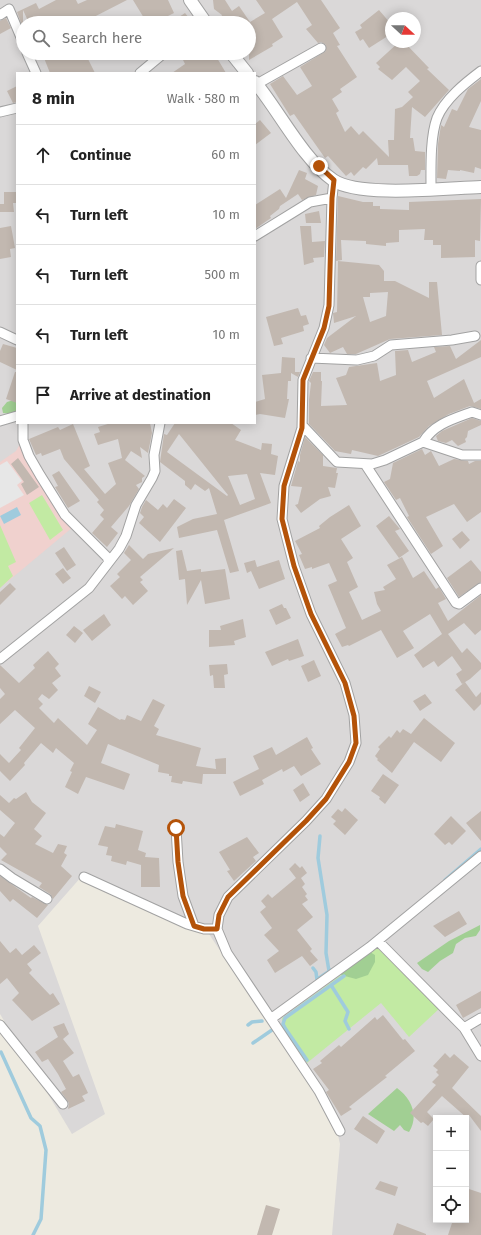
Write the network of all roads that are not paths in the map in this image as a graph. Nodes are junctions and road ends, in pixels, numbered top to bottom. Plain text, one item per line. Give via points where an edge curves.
1 (190, 0) edge
2 (0, 15) edge
3 (201, 16) edge
4 (16, 26) edge
5 (321, 48) dead end
6 (30, 60) edge
7 (156, 60) edge
8 (237, 60) edge
9 (481, 71) edge
10 (36, 72) edge
11 (141, 72) edge
12 (246, 72) edge
13 (256, 83) edge
14 (16, 108) edge
15 (0, 112) edge
16 (334, 180) junction
17 (481, 187) edge
18 (431, 188) junction
19 (332, 198) junction
20 (256, 235) edge
21 (481, 266) edge
22 (481, 280) edge
23 (0, 332) edge
24 (475, 336) dead end
25 (16, 340) edge
26 (311, 358) junction
27 (481, 415) edge
28 (16, 416) edge
29 (0, 422) edge
30 (23, 424) edge
31 (160, 424) edge
32 (302, 425) junction
33 (422, 442) junction
34 (481, 455) edge
35 (365, 464) junction
36 (109, 562) junction
37 (481, 588) edge
38 (0, 659) edge
39 (176, 828) dead end
40 (481, 856) edge
41 (0, 869) edge
42 (84, 877) dead end
43 (47, 899) dead end
44 (194, 926) junction
45 (217, 929) junction
46 (378, 941) junction
47 (272, 1018) junction
48 (481, 1018) edge
49 (0, 1025) edge
50 (464, 1028) junction
51 (481, 1056) edge
52 (63, 1104) dead end
53 (340, 1131) dead end

1 - 3 street
2 - 4 street via 9,9
5 - 13 street
6 - 10 street
7 - 11 street
8 - 12 street
9 - 18 street via 454,95 437,118 431,162
13 - 16 street via 305,151
14 - 15 street
16 - 18 street via 364,190
16 - 19 street
17 - 18 street
19 - 20 street via 310,202
19 - 26 street via 329,306 324,328
21 - 22 street
23 - 25 street
24 - 26 street via 391,345 374,356 357,360
26 - 32 street via 303,380
27 - 33 street via 472,412 441,424 429,432
28 - 29 street
30 - 36 street via 23,440 40,476 65,515
31 - 36 street via 154,455 155,471 136,505 126,536
32 - 35 street via 337,462
32 - 45 street via 284,486 282,519 294,566 311,614 345,683 354,716 356,743 349,762 326,799 228,897 219,915
33 - 34 street via 462,455
33 - 35 street via 386,460
35 - 37 street via 456,603 459,604
36 - 38 street via 89,588
39 - 44 street via 183,896
40 - 46 street
41 - 43 street
42 - 44 street
44 - 45 street
45 - 47 street via 227,954
46 - 47 street
46 - 50 street
47 - 53 street via 319,1091
48 - 50 street
49 - 52 street
50 - 51 street

